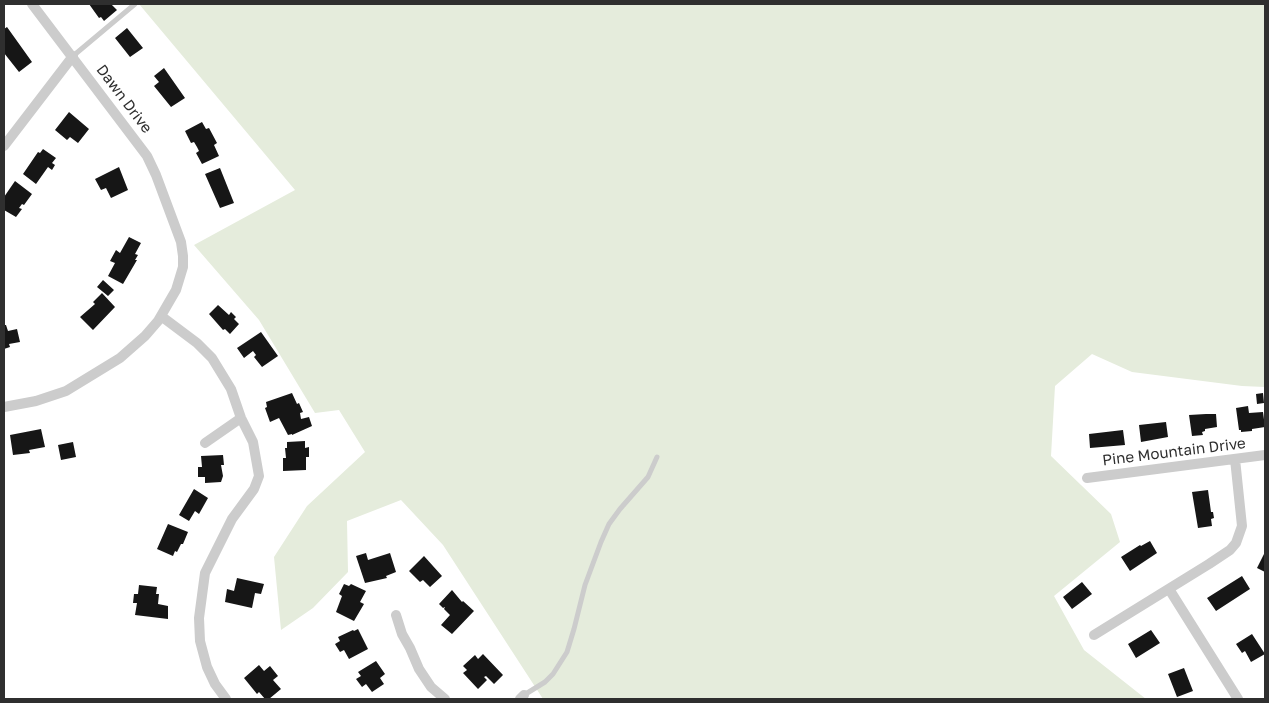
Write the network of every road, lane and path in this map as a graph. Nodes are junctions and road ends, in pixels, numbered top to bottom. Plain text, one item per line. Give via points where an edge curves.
1 (32, 4) edge
2 (135, 4) edge
3 (73, 56) junction
4 (4, 146) edge
5 (161, 316) junction
6 (4, 407) edge
7 (241, 418) junction
8 (205, 443) dead end
9 (1265, 455) edge
10 (657, 457) dead end
11 (1235, 459) junction
12 (1087, 478) dead end
13 (1169, 589) junction
14 (396, 615) dead end
15 (1094, 635) dead end
16 (522, 697) edge
17 (226, 699) edge
18 (445, 699) edge
19 (1238, 699) edge

1 - 3 street, Dawn Drive
2 - 3 lane
3 - 4 street
3 - 5 street, Dawn Drive via 147,156 181,242 183,267 176,290
5 - 6 street, Dawn Drive via 133,348 104,369 66,391
5 - 7 street via 212,358 231,389
7 - 8 street
7 - 17 street via 253,442 259,476 254,490 232,519 205,573 199,618 200,640 207,667
9 - 11 street, Pine Mountain Drive
10 - 16 lane via 648,477 620,509 600,542 567,652 545,682
11 - 12 street, Pine Mountain Drive
11 - 13 street via 1242,526 1236,544
13 - 15 street
13 - 19 street
14 - 18 street via 419,669

